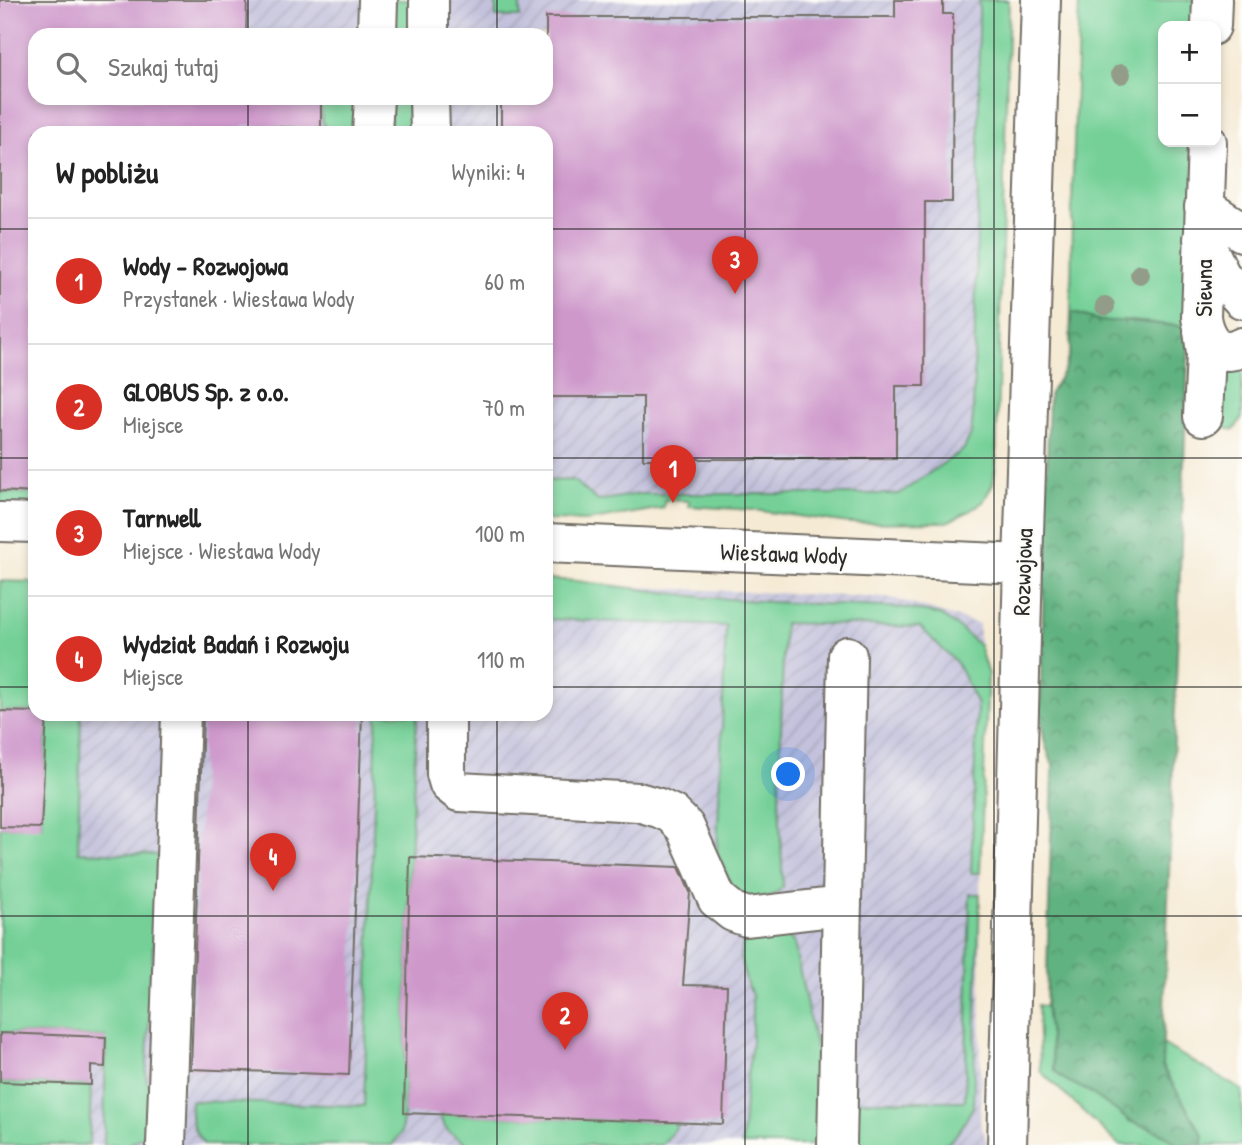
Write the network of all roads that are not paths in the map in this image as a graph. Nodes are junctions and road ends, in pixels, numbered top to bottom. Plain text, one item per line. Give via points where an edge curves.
1 (378, 0) edge
2 (429, 0) edge
3 (1041, 0) edge
4 (1212, 0) edge
5 (1211, 21) edge
6 (377, 28) edge
7 (429, 28) edge
8 (374, 105) edge
9 (429, 105) edge
10 (372, 126) edge
11 (430, 126) edge
12 (1207, 147) edge
13 (1204, 223) junction
14 (1242, 232) edge
15 (1242, 299) edge
16 (1203, 331) junction
17 (1242, 347) edge
18 (1203, 416) dead end
19 (0, 522) edge
20 (28, 523) edge
21 (553, 543) edge
22 (1023, 564) junction
23 (847, 656) dead end
24 (181, 721) edge
25 (446, 721) edge
26 (842, 906) junction
27 (166, 1145) edge
28 (837, 1145) edge
29 (1007, 1145) edge

1 - 6 street
2 - 7 street
3 - 22 street, Rozwojowa
4 - 5 street
8 - 10 street
9 - 11 street
12 - 13 street, Siewna
13 - 14 street
13 - 15 street, Siewna via 1221,276
13 - 16 street, Siewna
16 - 17 street, Siewna via 1210,343 1224,350
16 - 18 street
19 - 20 street
21 - 22 street, Wiesława Wody
22 - 29 street, Rozwojowa
23 - 26 street
24 - 27 street
25 - 26 street via 446,774 459,792 638,802 659,808 685,827 717,899 733,912 747,917
26 - 28 street

